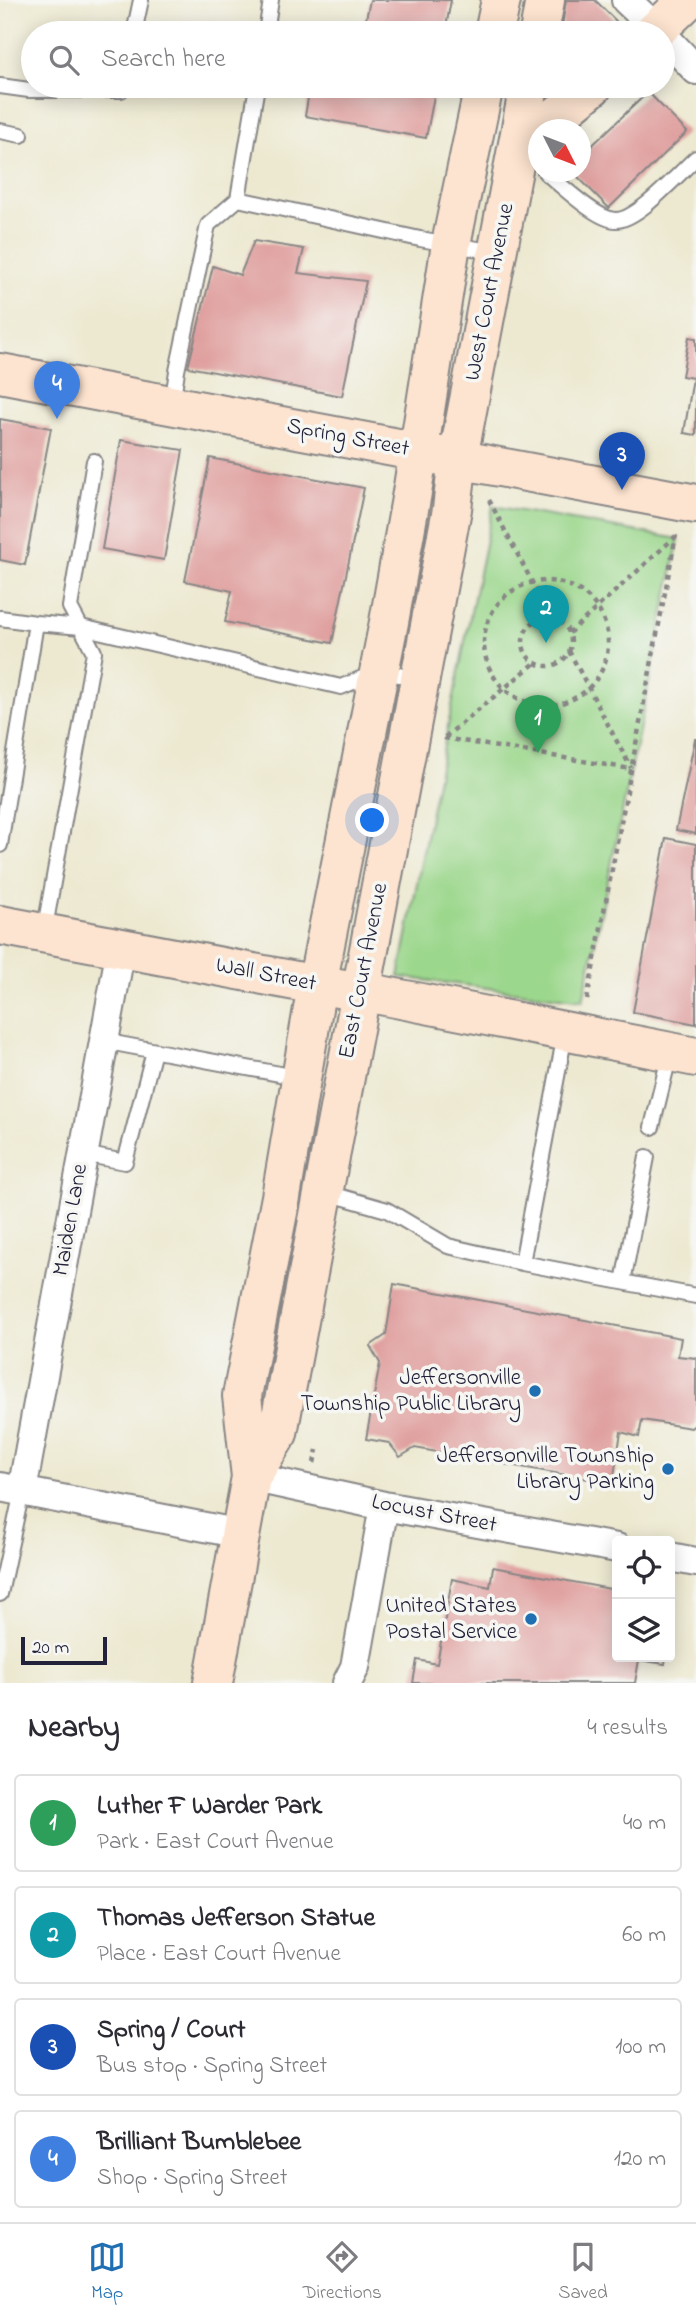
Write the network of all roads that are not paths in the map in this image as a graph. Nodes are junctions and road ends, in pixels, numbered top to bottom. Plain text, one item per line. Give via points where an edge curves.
1 (141, 0) edge
2 (271, 0) edge
3 (501, 0) edge
4 (545, 0) edge
5 (626, 0) edge
6 (688, 0) edge
7 (137, 21) edge
8 (268, 21) edge
9 (497, 21) edge
10 (541, 21) edge
11 (646, 21) edge
12 (669, 21) edge
13 (675, 50) edge
14 (696, 70) edge
15 (0, 86) edge
16 (21, 89) edge
17 (255, 98) edge
18 (481, 98) edge
19 (530, 98) edge
20 (582, 98) edge
21 (532, 119) edge
22 (562, 119) edge
23 (0, 131) edge
24 (21, 135) dead end
25 (696, 158) edge
26 (528, 165) edge
27 (568, 182) edge
28 (238, 199) junction
29 (451, 244) junction
30 (497, 252) junction
31 (0, 373) edge
32 (172, 405) junction
33 (418, 451) junction
34 (458, 458) junction
35 (94, 461) dead end
36 (696, 504) edge
37 (0, 618) edge
38 (36, 623) junction
39 (81, 628) junction
40 (379, 671) junction
41 (419, 679) junction
42 (0, 845) edge
43 (0, 925) edge
44 (44, 934) junction
45 (121, 948) junction
46 (317, 985) junction
47 (360, 991) junction
48 (566, 1031) junction
49 (103, 1041) junction
50 (153, 1051) junction
51 (683, 1055) edge
52 (302, 1079) junction
53 (652, 1127) dead end
54 (83, 1154) junction
55 (647, 1157) dead end
56 (322, 1192) junction
57 (522, 1264) junction
58 (623, 1282) junction
59 (696, 1296) edge
60 (251, 1477) junction
61 (11, 1489) edge
62 (384, 1506) junction
63 (241, 1534) junction
64 (612, 1547) edge
65 (675, 1558) edge
66 (696, 1562) edge
67 (0, 1594) edge
68 (213, 1683) edge
69 (346, 1683) edge

1 - 7 lane
2 - 8 lane
3 - 9 street
4 - 10 street
5 - 11 street
6 - 12 street
13 - 14 street
15 - 16 lane
17 - 28 lane
18 - 29 street, West Court Avenue
19 - 21 street, West Court Avenue
20 - 22 street
23 - 24 lane
25 - 27 lane via 633,215 616,220 601,215
26 - 30 street, West Court Avenue
28 - 29 lane
28 - 32 lane via 208,225
29 - 30 lane
29 - 33 street, West Court Avenue
30 - 34 street, West Court Avenue
31 - 32 street, Spring Street
32 - 33 street, Spring Street
33 - 34 street, Spring Street
33 - 40 street, East Court Avenue
34 - 36 street, Spring Street
34 - 41 street, East Court Avenue
35 - 39 lane via 70,607
37 - 38 lane
38 - 39 lane
38 - 42 lane
39 - 40 lane via 341,687
39 - 44 lane via 94,652
40 - 41 lane
40 - 46 street, East Court Avenue
41 - 47 street, East Court Avenue
43 - 44 street, Wall Street
44 - 45 street, Wall Street
45 - 46 street, Wall Street
45 - 49 street, Maiden Lane
46 - 47 street, Wall Street
46 - 52 street, East Court Avenue
47 - 48 street, Wall Street
47 - 56 street, East Court Avenue
48 - 51 street, Wall Street
48 - 57 lane
49 - 50 lane
49 - 54 street, Maiden Lane
50 - 52 lane
50 - 54 lane via 125,1162
51 - 53 lane
52 - 60 street, East Court Avenue via 242,1396
54 - 61 street, Maiden Lane
55 - 58 lane
56 - 57 lane via 387,1210 448,1246
56 - 60 street, East Court Avenue via 278,1433
57 - 58 lane
58 - 59 lane
60 - 62 street, Locust Street
60 - 63 street, East Court Avenue
61 - 63 street
61 - 67 lane
62 - 64 street, Locust Street
62 - 69 street via 355,1667
63 - 68 street, East Court Avenue
65 - 66 street

